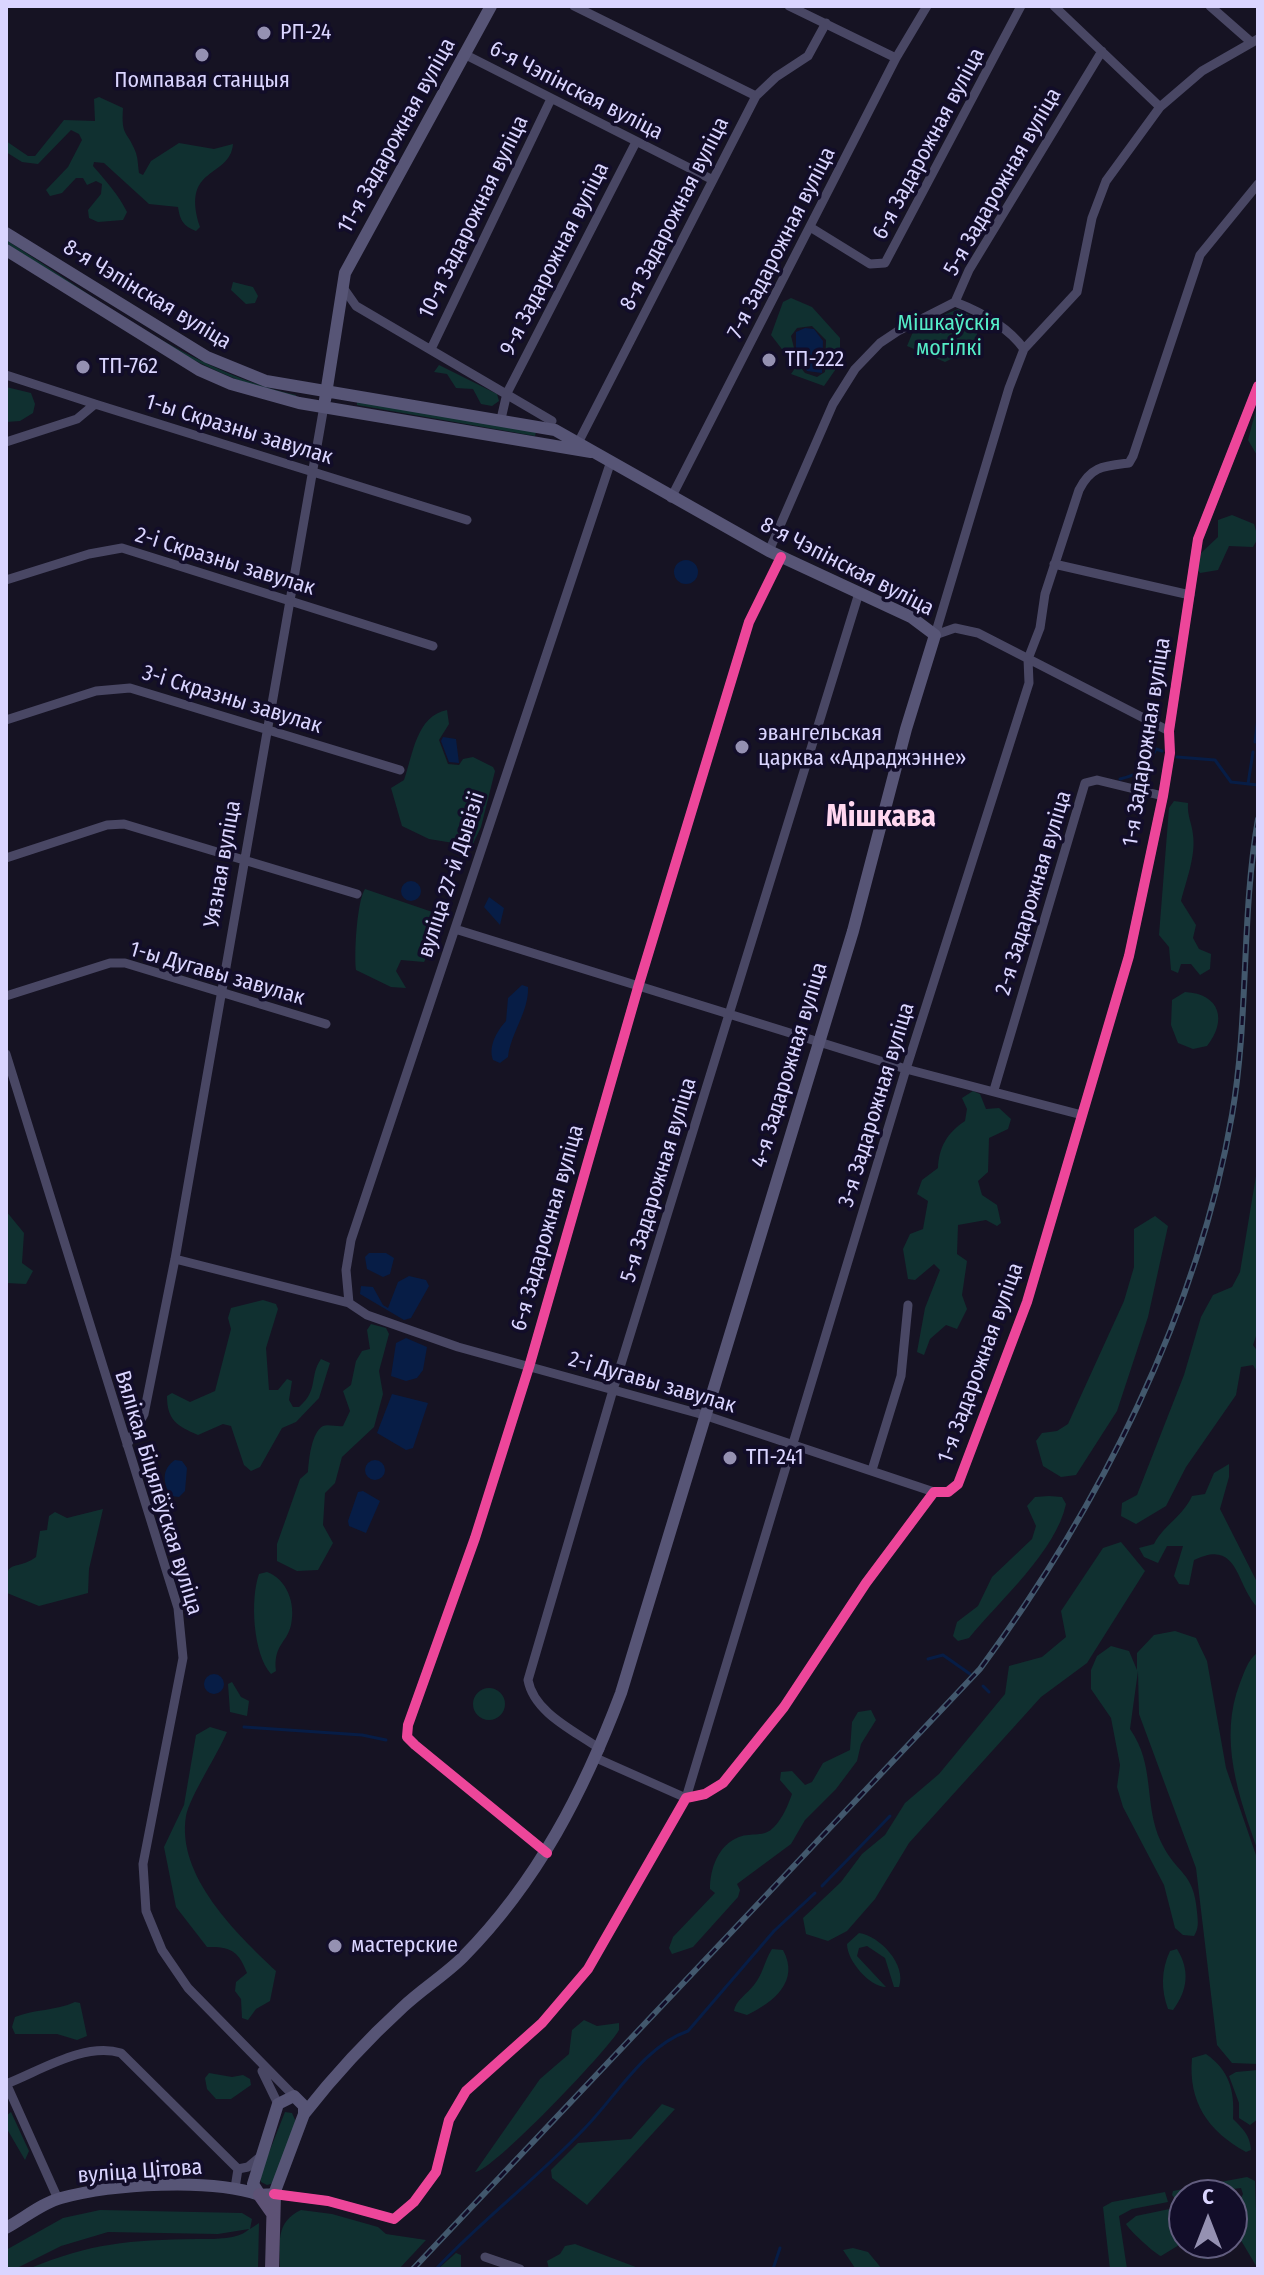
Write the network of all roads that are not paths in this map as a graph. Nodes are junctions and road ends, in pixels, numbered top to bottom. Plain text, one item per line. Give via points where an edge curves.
1 (491, 6) edge
2 (574, 6) edge
3 (789, 6) edge
4 (927, 6) edge
5 (1021, 6) edge
6 (1054, 6) edge
7 (1210, 6) edge
8 (826, 23) junction
9 (1255, 40) edge
10 (1102, 51) junction
11 (466, 55) junction
12 (896, 58) junction
13 (756, 96) junction
14 (550, 101) junction
15 (1160, 107) junction
16 (636, 142) junction
17 (713, 180) junction
18 (1258, 184) edge
19 (810, 227) junction
20 (6, 233) edge
21 (6, 250) edge
22 (342, 286) junction
23 (955, 302) junction
24 (431, 349) junction
25 (1024, 349) junction
26 (6, 375) edge
27 (1258, 386) edge
28 (326, 391) junction
29 (507, 393) junction
30 (95, 404) junction
31 (324, 406) junction
32 (501, 419) junction
33 (554, 426) junction
34 (579, 441) junction
35 (6, 442) edge
36 (598, 453) junction
37 (611, 461) junction
38 (312, 471) junction
39 (671, 498) junction
40 (467, 520) dead end
41 (769, 551) junction
42 (781, 557) junction
43 (1054, 564) junction
44 (6, 580) edge
45 (859, 593) junction
46 (1190, 595) junction
47 (290, 601) junction
48 (935, 635) junction
49 (433, 646) dead end
50 (1028, 659) junction
51 (6, 720) edge
52 (268, 729) junction
53 (1169, 731) junction
54 (400, 770) dead end
55 (1163, 796) junction
56 (6, 858) edge
57 (245, 859) junction
58 (357, 894) dead end
59 (455, 929) junction
60 (639, 984) junction
61 (220, 992) junction
62 (6, 996) edge
63 (728, 1015) junction
64 (326, 1024) dead end
65 (819, 1040) junction
66 (6, 1054) edge
67 (906, 1069) junction
68 (994, 1090) junction
69 (1082, 1115) junction
70 (175, 1259) junction
71 (349, 1303) junction
72 (908, 1305) dead end
73 (529, 1367) junction
74 (613, 1390) junction
75 (144, 1414) junction
76 (704, 1415) junction
77 (117, 1417) junction
78 (792, 1444) junction
79 (127, 1445) junction
80 (872, 1470) junction
81 (934, 1492) junction
82 (598, 1753) junction
83 (686, 1798) junction
84 (547, 1853) junction
85 (253, 2058) junction
86 (6, 2084) edge
87 (321, 2093) junction
88 (298, 2098) junction
89 (278, 2104) junction
90 (304, 2114) junction
91 (258, 2164) junction
92 (238, 2169) junction
93 (281, 2180) junction
94 (235, 2188) junction
95 (267, 2195) junction
96 (305, 2198) junction
97 (58, 2199) junction
98 (6, 2228) edge
99 (485, 2257) dead end
100 (272, 2269) edge
101 (520, 2269) edge

1 - 11 main road, 11-я Задарожная вуліца
2 - 13 street
3 - 8 street
4 - 12 street, 7-я Задарожная вуліца
5 - 19 street, 6-я Задарожная вуліца via 885,263 870,264
6 - 10 street
7 - 9 street
8 - 12 street
8 - 13 street, 8-я Задарожная вуліца via 808,56
9 - 15 street, 4-я Задарожная вуліца via 1202,71
10 - 15 street
10 - 23 street, 5-я Задарожная вуліца via 969,270
11 - 14 street, 6-я Чэпінская вуліца
11 - 22 main road, 11-я Задарожная вуліца via 354,252
12 - 19 street, 7-я Задарожная вуліца
13 - 17 street, 8-я Задарожная вуліца
14 - 16 street, 6-я Чэпінская вуліца
14 - 24 street, 10-я Задарожная вуліца
15 - 25 street, 4-я Задарожная вуліца via 1106,181 1092,218 1077,292
16 - 17 street, 6-я Чэпінская вуліца
16 - 29 street, 9-я Задарожная вуліца
17 - 34 street, 8-я Задарожная вуліца
18 - 43 street, 3-я Задарожная вуліца via 1200,255 1133,456 1129,463 1096,467 1086,475
19 - 39 street, 7-я Задарожная вуліца
20 - 28 main road, 8-я Чэпінская вуліца via 207,357 266,381
21 - 31 main road, 8-я Чэпінская вуліца via 199,370 259,393
22 - 24 street, 8-я Чэпінская вуліца via 356,306
22 - 28 main road, Уязная вуліца
23 - 25 street via 978,311
23 - 41 street, 5-я Задарожная вуліца via 889,337 855,369 833,404
24 - 29 street, 8-я Чэпінская вуліца
25 - 48 street, 4-я Задарожная вуліца
26 - 30 street, 1-ы Скразны завулак
27 - 46 street, 1-я Задарожная вуліца via 1198,539
28 - 31 main road, Уязная вуліца
28 - 32 main road, 8-я Чэпінская вуліца
29 - 32 street, 9-я Задарожная вуліца
29 - 33 street, 8-я Чэпінская вуліца
30 - 35 street via 77,419
30 - 38 street, 1-ы Скразны завулак
31 - 36 main road, 8-я Чэпінская вуліца
31 - 38 street, Уязная вуліца
32 - 33 main road, 8-я Чэпінская вуліца
33 - 34 main road, 8-я Чэпінская вуліца
34 - 36 main road, 8-я Чэпінская вуліца
36 - 37 main road, 8-я Чэпінская вуліца
37 - 39 main road, 8-я Чэпінская вуліца
37 - 59 street, вуліца 27-й Дывізіі
38 - 40 street, 1-ы Скразны завулак
38 - 47 street, Уязная вуліца
39 - 41 main road, 8-я Чэпінская вуліца
41 - 42 main road, 8-я Чэпінская вуліца
42 - 45 main road, 8-я Чэпінская вуліца
42 - 60 street, 6-я Задарожная вуліца via 749,622
43 - 46 street
43 - 50 street, 3-я Задарожная вуліца
44 - 47 street, 2-і Скразны завулак via 122,548
45 - 48 main road, 8-я Чэпінская вуліца via 911,617
45 - 63 street, 5-я Задарожная вуліца
46 - 53 street, 1-я Задарожная вуліца
47 - 49 street, 2-і Скразны завулак
47 - 52 street, Уязная вуліца
48 - 50 street, 8-я Чэпінская вуліца via 955,628 978,633
48 - 65 main road, 4-я Задарожная вуліца
50 - 53 street, 8-я Чэпінская вуліца
50 - 67 street, 3-я Задарожная вуліца via 1029,683
51 - 52 street, 3-і Скразны завулак via 96,691 130,688
52 - 54 street, 3-і Скразны завулак
52 - 57 street, Уязная вуліца
53 - 55 street, 1-я Задарожная вуліца
55 - 68 street, 2-я Задарожная вуліца via 1097,780 1085,783
55 - 69 street, 1-я Задарожная вуліца via 1129,956
56 - 57 street via 124,824
57 - 58 street
57 - 61 street, Уязная вуліца
59 - 60 street
59 - 71 street, вуліца 27-й Дывізіі via 351,1240 346,1270
60 - 63 street
60 - 73 street, 6-я Задарожная вуліца
61 - 62 street, 1-ы Дугавы завулак via 110,963
61 - 64 street, 1-ы Дугавы завулак
61 - 70 street, Уязная вуліца
63 - 65 street
63 - 74 street, 5-я Задарожная вуліца
65 - 67 street
65 - 76 main road, 4-я Задарожная вуліца
66 - 77 street, Вялікая Біцялёўская вуліца
67 - 68 street
67 - 78 street, 3-я Задарожная вуліца
68 - 69 street
69 - 81 street, 1-я Задарожная вуліца via 1027,1302 958,1484 948,1492
70 - 71 street, 2-і Дугавы завулак
70 - 75 street, Уязная вуліца
71 - 73 street, 2-і Дугавы завулак via 367,1315 445,1343
72 - 80 street via 901,1376
73 - 74 street, 2-і Дугавы завулак
73 - 84 street, 6-я Задарожная вуліца via 407,1737
74 - 76 street, 2-і Дугавы завулак
74 - 82 street, 5-я Задарожная вуліца via 528,1680 540,1706
75 - 77 street via 128,1423
75 - 79 street, Уязная вуліца
76 - 78 street, 2-і Дугавы завулак
76 - 82 main road, 4-я Задарожная вуліца
77 - 79 street, Вялікая Біцялёўская вуліца
78 - 80 street, 2-і Дугавы завулак
78 - 83 street, 3-я Задарожная вуліца
79 - 85 street, Вялікая Біцялёўская вуліца via 178,1608 183,1658 143,1864 144,1902 162,1950 188,1988
80 - 81 street, 2-і Дугавы завулак
81 - 83 street, 1-я Задарожная вуліца via 784,1707 732,1772 705,1794
82 - 83 street, 5-я Задарожная вуліца
82 - 84 main road, 4-я Задарожная вуліца
83 - 96 street, вуліца Цітова via 588,1969 542,2023 466,2091 449,2120 436,2172 414,2202 394,2219
84 - 87 main road, 4-я Задарожная вуліца via 463,1957 402,2007
85 - 88 street, Вялікая Біцялёўская вуліца
85 - 89 street, Вялікая Біцялёўская вуліца
86 - 92 street via 88,2051 121,2053
86 - 97 street
87 - 88 main road
87 - 90 main road, 4-я Задарожная вуліца
88 - 89 main road via 286,2097
88 - 90 main road
89 - 91 main road
90 - 93 main road
91 - 92 street
91 - 94 main road, вуліца Цітова
91 - 95 main road via 253,2184
92 - 94 street
93 - 95 main road
93 - 96 street, вуліца Цітова
94 - 95 main road, вуліца Цітова
94 - 97 main road, вуліца Цітова via 133,2189
95 - 96 street, вуліца Цітова
95 - 100 main road
97 - 98 main road, вуліца Цітова
99 - 101 street

